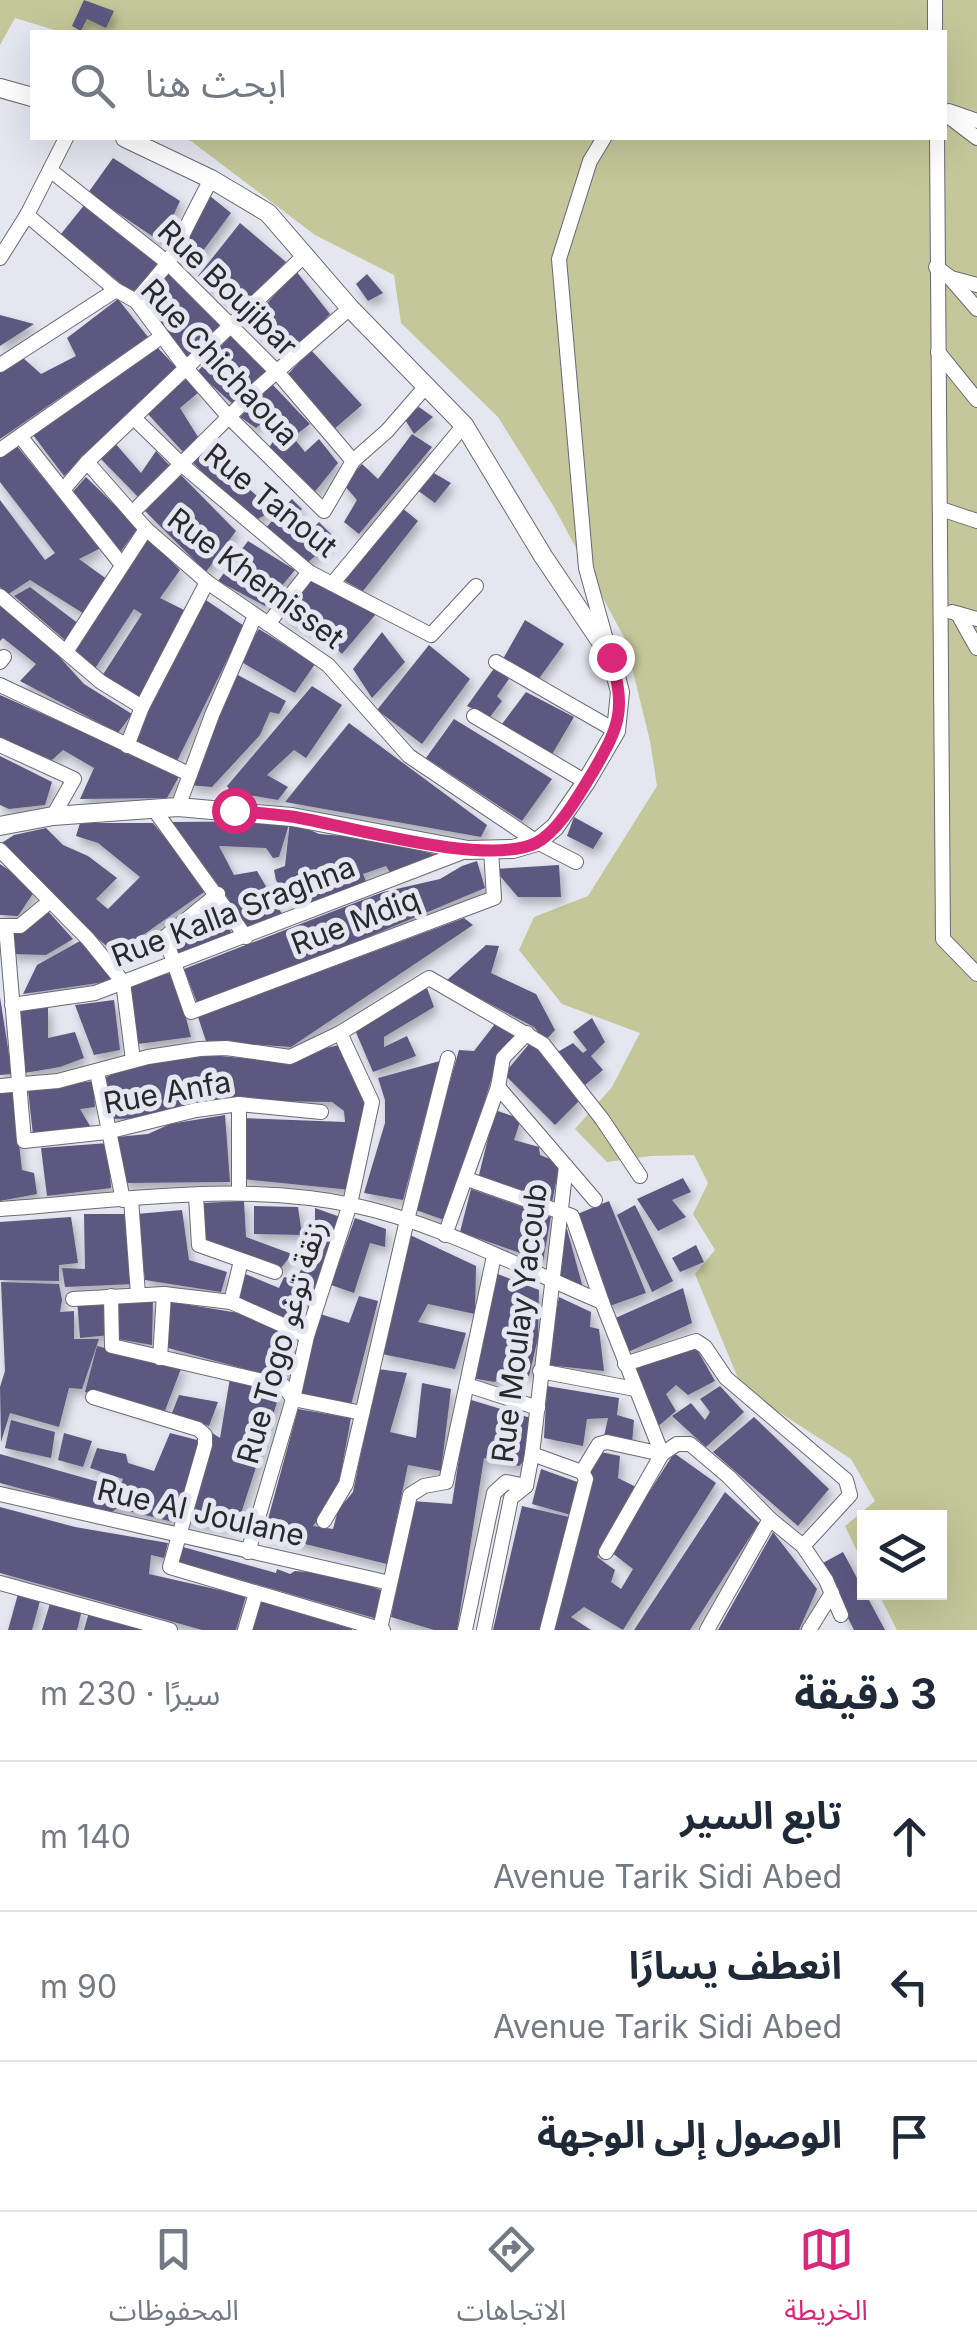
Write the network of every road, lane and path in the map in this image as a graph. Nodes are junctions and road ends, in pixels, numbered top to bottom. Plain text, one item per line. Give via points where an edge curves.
1 (934, 0) edge
2 (935, 30) edge
3 (0, 88) edge
4 (30, 96) edge
5 (947, 112) edge
6 (947, 113) edge
7 (977, 121) edge
8 (977, 138) edge
9 (65, 140) edge
10 (129, 140) edge
11 (603, 140) edge
12 (937, 140) edge
13 (50, 170) junction
14 (211, 178) junction
15 (26, 215) junction
16 (306, 254) junction
17 (0, 258) edge
18 (168, 263) junction
19 (936, 267) junction
20 (951, 278) junction
21 (977, 285) edge
22 (116, 290) junction
23 (136, 301) junction
24 (350, 308) junction
25 (977, 309) edge
26 (233, 327) junction
27 (161, 337) junction
28 (938, 352) junction
29 (0, 364) edge
30 (186, 368) junction
31 (278, 373) junction
32 (427, 384) junction
33 (977, 400) edge
34 (228, 416) junction
35 (134, 418) junction
36 (464, 425) junction
37 (20, 436) junction
38 (0, 450) edge
39 (87, 462) junction
40 (353, 462) junction
41 (182, 464) junction
42 (63, 490) junction
43 (942, 509) junction
44 (132, 513) junction
45 (977, 521) edge
46 (146, 529) junction
47 (122, 565) junction
48 (309, 572) junction
49 (207, 582) junction
50 (333, 582) junction
51 (476, 586) dead end
52 (0, 596) edge
53 (942, 609) junction
54 (958, 614) junction
55 (977, 619) edge
56 (262, 620) junction
57 (977, 648) edge
58 (66, 652) junction
59 (611, 657) junction
60 (496, 662) dead end
61 (0, 685) edge
62 (142, 707) junction
63 (474, 716) dead end
64 (616, 731) junction
65 (0, 745) edge
66 (126, 746) junction
67 (190, 774) junction
68 (586, 782) junction
69 (178, 806) junction
70 (153, 808) junction
71 (53, 816) junction
72 (0, 826) edge
73 (536, 842) junction
74 (0, 850) edge
75 (468, 850) junction
76 (491, 850) junction
77 (576, 862) dead end
78 (218, 894) junction
79 (49, 902) junction
80 (3, 926) edge
81 (246, 937) junction
82 (174, 965) junction
83 (977, 974) edge
84 (124, 982) junction
85 (12, 1005) junction
86 (340, 1033) junction
87 (527, 1033) junction
88 (448, 1058) dead end
89 (133, 1060) junction
90 (98, 1072) junction
91 (21, 1085) junction
92 (0, 1086) edge
93 (498, 1087) junction
94 (239, 1104) junction
95 (320, 1112) dead end
96 (111, 1130) junction
97 (566, 1166) junction
98 (640, 1176) dead end
99 (466, 1179) junction
100 (239, 1193) junction
101 (196, 1196) junction
102 (127, 1200) junction
103 (595, 1200) dead end
104 (350, 1204) junction
105 (0, 1209) edge
106 (558, 1211) junction
107 (406, 1220) junction
108 (445, 1235) junction
109 (494, 1256) junction
110 (241, 1261) junction
111 (276, 1272) dead end
112 (550, 1280) junction
113 (138, 1294) junction
114 (164, 1294) junction
115 (111, 1296) junction
116 (72, 1300) dead end
117 (231, 1302) junction
118 (602, 1302) junction
119 (307, 1336) junction
120 (160, 1358) junction
121 (625, 1364) junction
122 (540, 1371) junction
123 (466, 1385) junction
124 (635, 1389) junction
125 (93, 1397) dead end
126 (293, 1399) junction
127 (538, 1408) junction
128 (362, 1413) junction
129 (532, 1454) junction
130 (662, 1454) junction
131 (582, 1472) junction
132 (526, 1486) junction
133 (0, 1494) edge
134 (770, 1520) junction
135 (324, 1521) dead end
136 (177, 1536) junction
137 (803, 1546) junction
138 (248, 1552) junction
139 (606, 1552) dead end
140 (0, 1582) edge
141 (390, 1583) junction
142 (256, 1593) junction
143 (832, 1593) junction
144 (841, 1615) dead end
145 (170, 1630) edge
146 (245, 1630) edge
147 (381, 1630) edge
148 (466, 1630) edge
149 (484, 1630) edge
150 (547, 1630) edge
151 (707, 1630) edge
152 (809, 1630) edge

1 - 2 street
3 - 4 street
5 - 7 street
6 - 8 street
9 - 13 street
10 - 14 street
11 - 59 street via 559,259 586,568
12 - 19 street
13 - 15 street
13 - 18 street, Rue Boujibar
14 - 16 street via 268,214
14 - 18 street
15 - 17 street
15 - 22 street, Rue Chichaoua
16 - 24 street
16 - 26 street
18 - 23 street
18 - 26 street, Rue Boujibar
19 - 20 street
19 - 28 street
20 - 21 street
20 - 25 street
22 - 23 street, Rue Chichaoua
22 - 29 street
23 - 27 street, Rue Chichaoua
24 - 31 street
24 - 32 street
26 - 30 street
26 - 31 street, Rue Boujibar
27 - 30 street, Rue Chichaoua
27 - 37 street
28 - 33 street
28 - 43 street
30 - 34 street, Rue Chichaoua
30 - 35 street
31 - 34 street
31 - 40 street, Rue Boujibar
32 - 36 street
32 - 40 street
34 - 40 street, Rue Chichaoua via 324,511
34 - 41 street
35 - 39 street
35 - 41 street, Rue Tanout
36 - 50 street
36 - 59 street
37 - 38 street
37 - 42 street
39 - 42 street
39 - 44 street, Rue Khemisset
41 - 44 street
41 - 48 street, Rue Tanout
42 - 47 street
43 - 45 street
43 - 53 street
44 - 46 street, Rue Khemisset
46 - 47 street
46 - 49 street, Rue Khemisset
47 - 58 street
48 - 50 street, Rue Tanout
48 - 56 street
49 - 56 street, Rue Khemisset
49 - 62 street
50 - 51 street, Rue Tanout via 431,635
52 - 58 street
53 - 54 street
53 - 83 street via 944,939
54 - 55 street
54 - 57 street
56 - 67 street
56 - 73 street, Rue Khemisset via 328,665 409,756
58 - 62 street
59 - 64 street via 620,692
60 - 64 street
61 - 66 street
62 - 66 street
63 - 68 street
64 - 68 street
65 - 71 street via 74,779
66 - 67 street
67 - 69 street
68 - 73 street
69 - 70 street
69 - 75 street via 292,817
70 - 71 street
70 - 78 street
71 - 72 street
73 - 76 street
73 - 77 street, Rue Khemisset
74 - 79 street
75 - 76 street
75 - 81 street, Rue Kalla Sraghna
76 - 82 street, Rue Mdiq via 494,898 191,1012
78 - 81 street
78 - 82 street via 165,936
79 - 80 street via 20,926
79 - 84 street
80 - 85 street
81 - 82 street, Rue Kalla Sraghna
82 - 84 street, Rue Kalla Sraghna
84 - 85 street, Rue Kalla Sraghna via 96,994
84 - 89 street
85 - 91 street
86 - 87 street via 429,978
86 - 89 street via 290,1057 226,1048
86 - 104 street, Rue Togo زنقة توغو via 372,1102
87 - 93 street via 503,1058
87 - 98 street via 576,1084
88 - 107 street
89 - 90 street
90 - 91 street
90 - 96 street
91 - 92 street
91 - 96 street, Rue Anfa via 24,1142
93 - 97 street
93 - 99 street
94 - 95 street, Rue Anfa
94 - 96 street, Rue Anfa
94 - 100 street
96 - 102 street
97 - 103 street
97 - 106 street, Rue Moulay Yacoub
99 - 106 street
99 - 108 street
100 - 101 street
100 - 104 street
101 - 102 street
101 - 110 street via 199,1245
102 - 105 street
102 - 113 street
104 - 107 street
104 - 119 street, Rue Togo زنقة توغو
106 - 112 street, Rue Moulay Yacoub
106 - 118 street via 572,1216
107 - 108 street
107 - 128 street
108 - 109 street
109 - 112 street
109 - 123 street
110 - 111 street
110 - 117 street
112 - 118 street
112 - 122 street, Rue Moulay Yacoub
113 - 114 street
113 - 115 street
114 - 117 street
114 - 120 street
115 - 116 street
115 - 120 street via 112,1346
117 - 119 street
118 - 121 street
119 - 126 street, Rue Togo زنقة توغو
120 - 126 street via 284,1386
121 - 124 street
121 - 137 street via 696,1341 726,1378 846,1480 850,1495
122 - 124 street
122 - 127 street, Rue Moulay Yacoub
123 - 127 street
123 - 141 street via 446,1482 410,1496
124 - 130 street
125 - 136 street via 205,1435
126 - 128 street
126 - 138 street, Rue Togo زنقة توغو
127 - 129 street, Rue Moulay Yacoub
128 - 135 street via 346,1484
129 - 131 street
129 - 132 street, Rue Moulay Yacoub
130 - 131 street via 607,1442
130 - 134 street via 690,1444
130 - 139 street
131 - 150 street via 586,1485
132 - 148 street, Rue Moulay Yacoub via 506,1482 494,1494
132 - 149 street, Rue Moulay Yacoub via 511,1498
133 - 136 street, Rue Al Joulane
134 - 137 street
134 - 151 street
136 - 138 street, Rue Al Joulane
136 - 142 street via 170,1567
137 - 143 street
138 - 141 street, Rue Al Joulane
140 - 145 street
141 - 147 street
142 - 146 street
142 - 147 street
143 - 144 street
143 - 152 street

